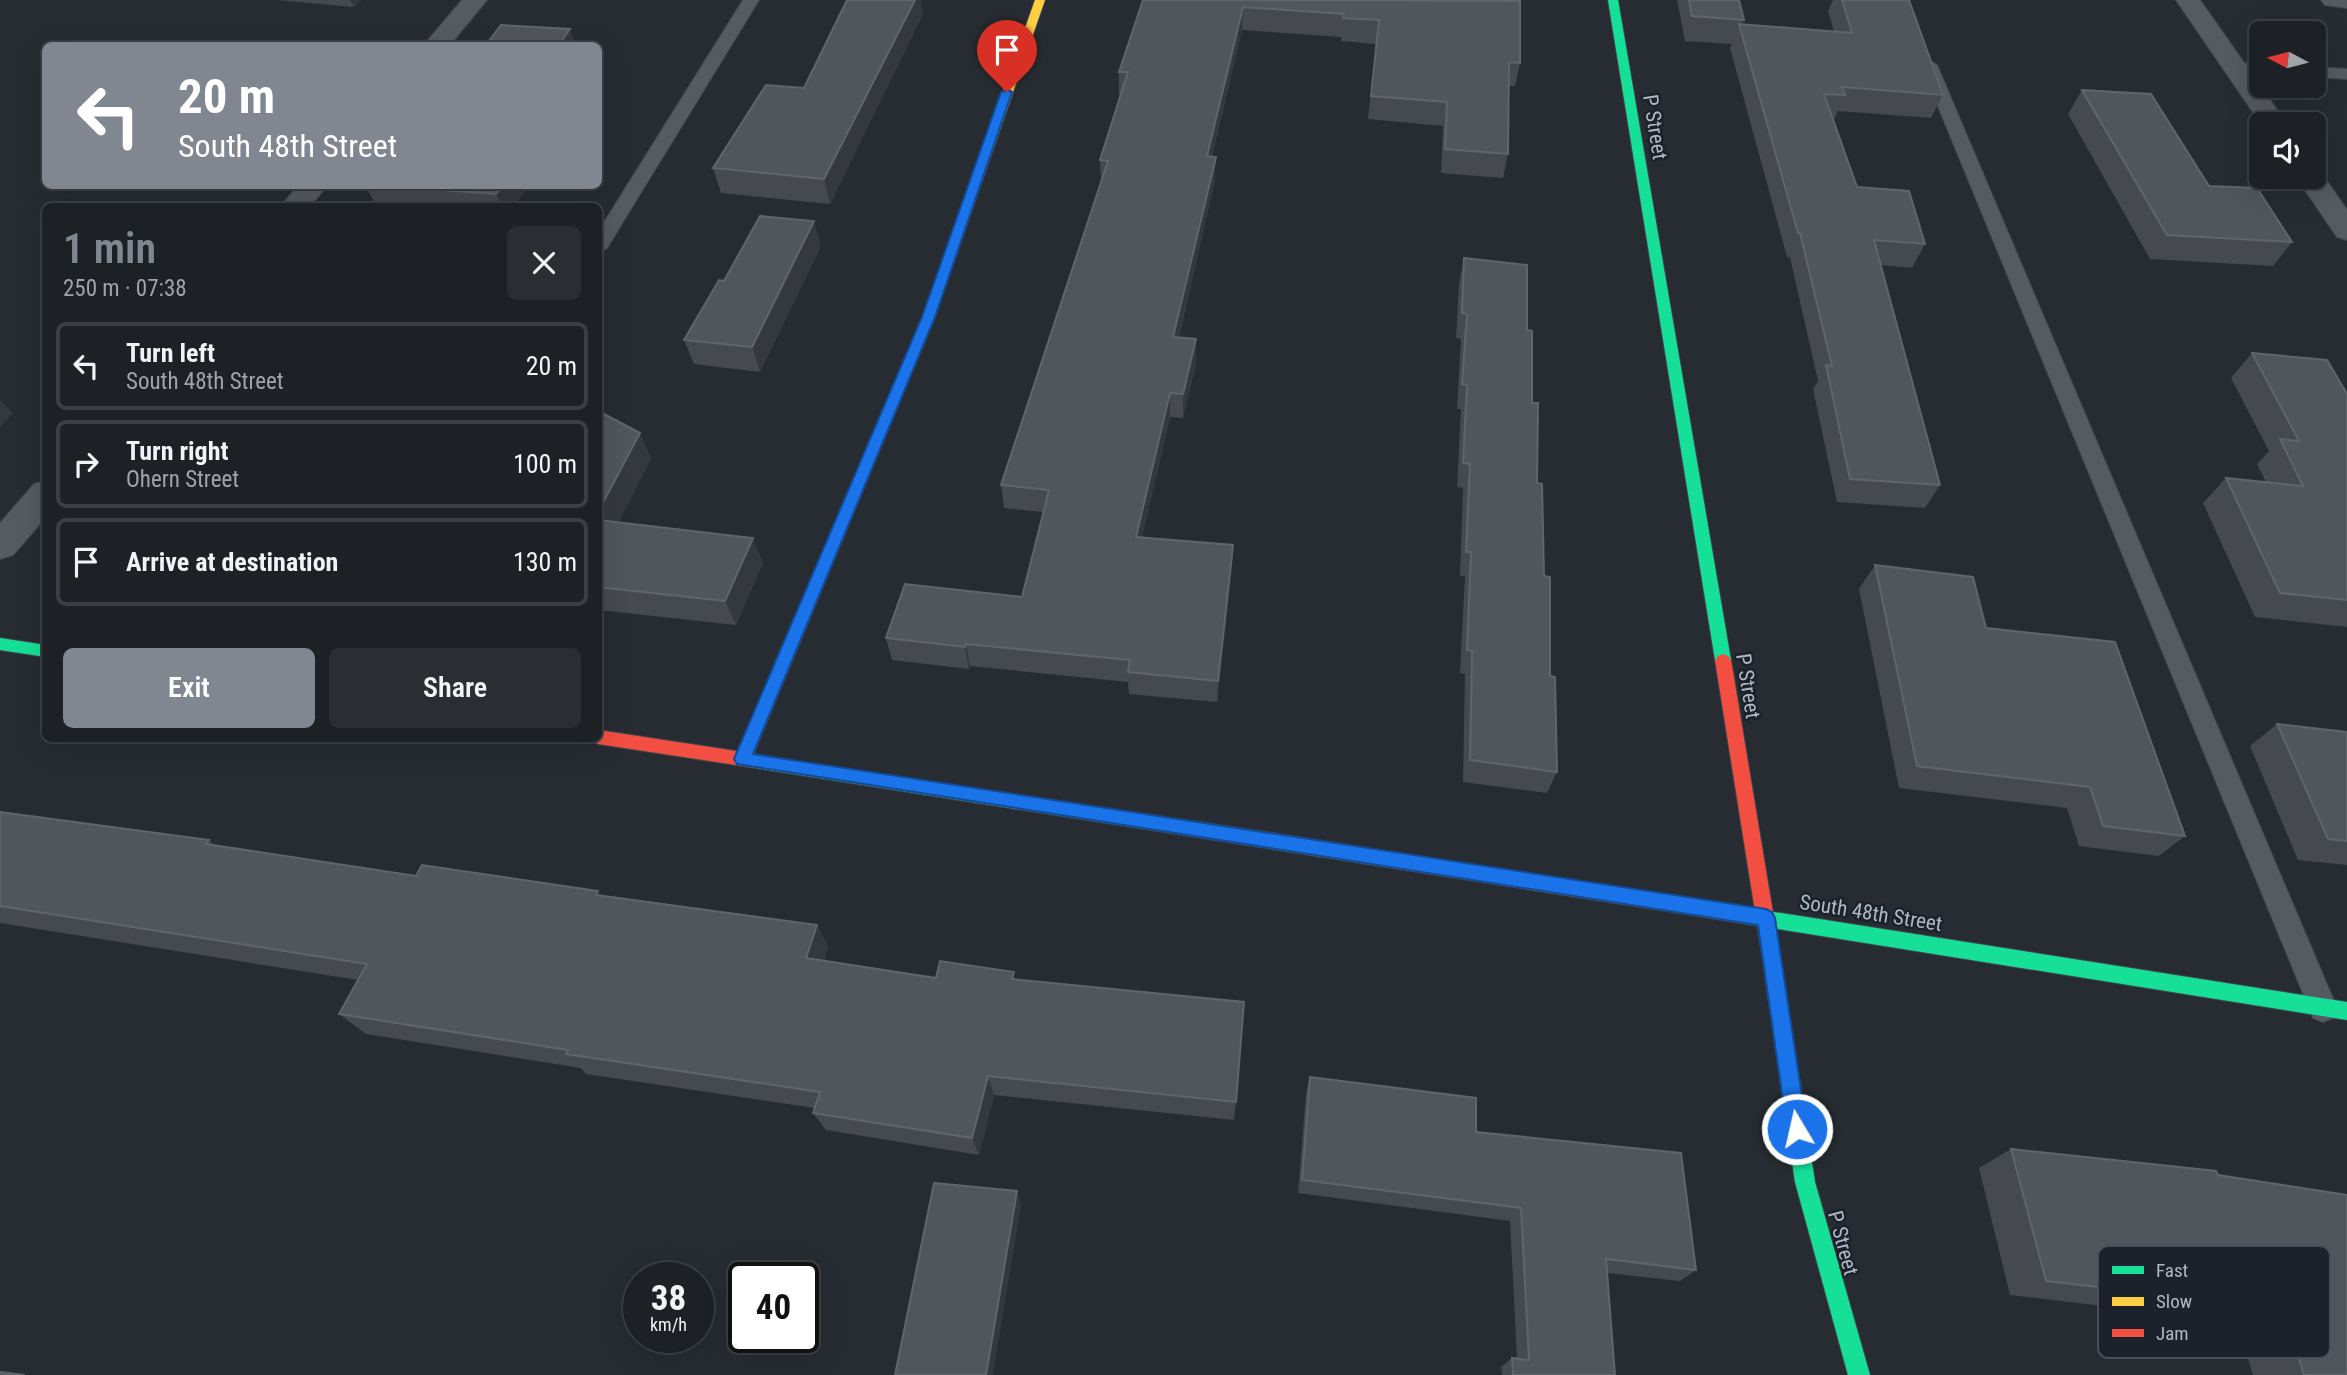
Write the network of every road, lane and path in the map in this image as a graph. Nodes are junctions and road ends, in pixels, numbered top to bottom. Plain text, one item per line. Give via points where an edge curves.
1 (475, 0) edge
2 (751, 0) edge
3 (1040, 0) edge
4 (1613, 0) edge
5 (2188, 0) edge
6 (2333, 0) edge
7 (2347, 1) edge
8 (438, 42) edge
9 (1923, 51) edge
10 (2235, 68) junction
11 (2249, 69) edge
12 (2326, 73) edge
13 (2347, 74) edge
14 (2266, 112) edge
15 (310, 189) edge
16 (2317, 189) edge
17 (298, 203) edge
18 (2347, 232) edge
19 (602, 242) edge
20 (42, 498) edge
21 (0, 545) edge
22 (0, 644) edge
23 (42, 650) edge
24 (602, 738) edge
25 (743, 759) junction
26 (1766, 918) junction
27 (2323, 1007) junction
28 (2347, 1012) edge
29 (1859, 1375) edge

1 - 8 street
2 - 19 lane
3 - 25 street via 929,317
4 - 26 street, P Street
5 - 10 street
6 - 7 street
9 - 27 lane
10 - 11 lane
10 - 14 street
12 - 13 lane
15 - 17 street
16 - 18 street
20 - 21 street
22 - 23 street
24 - 25 street, South 48th Street
25 - 26 street, South 48th Street
26 - 27 street, South 48th Street
26 - 29 street, P Street via 1805,1182
27 - 28 street, South 48th Street

